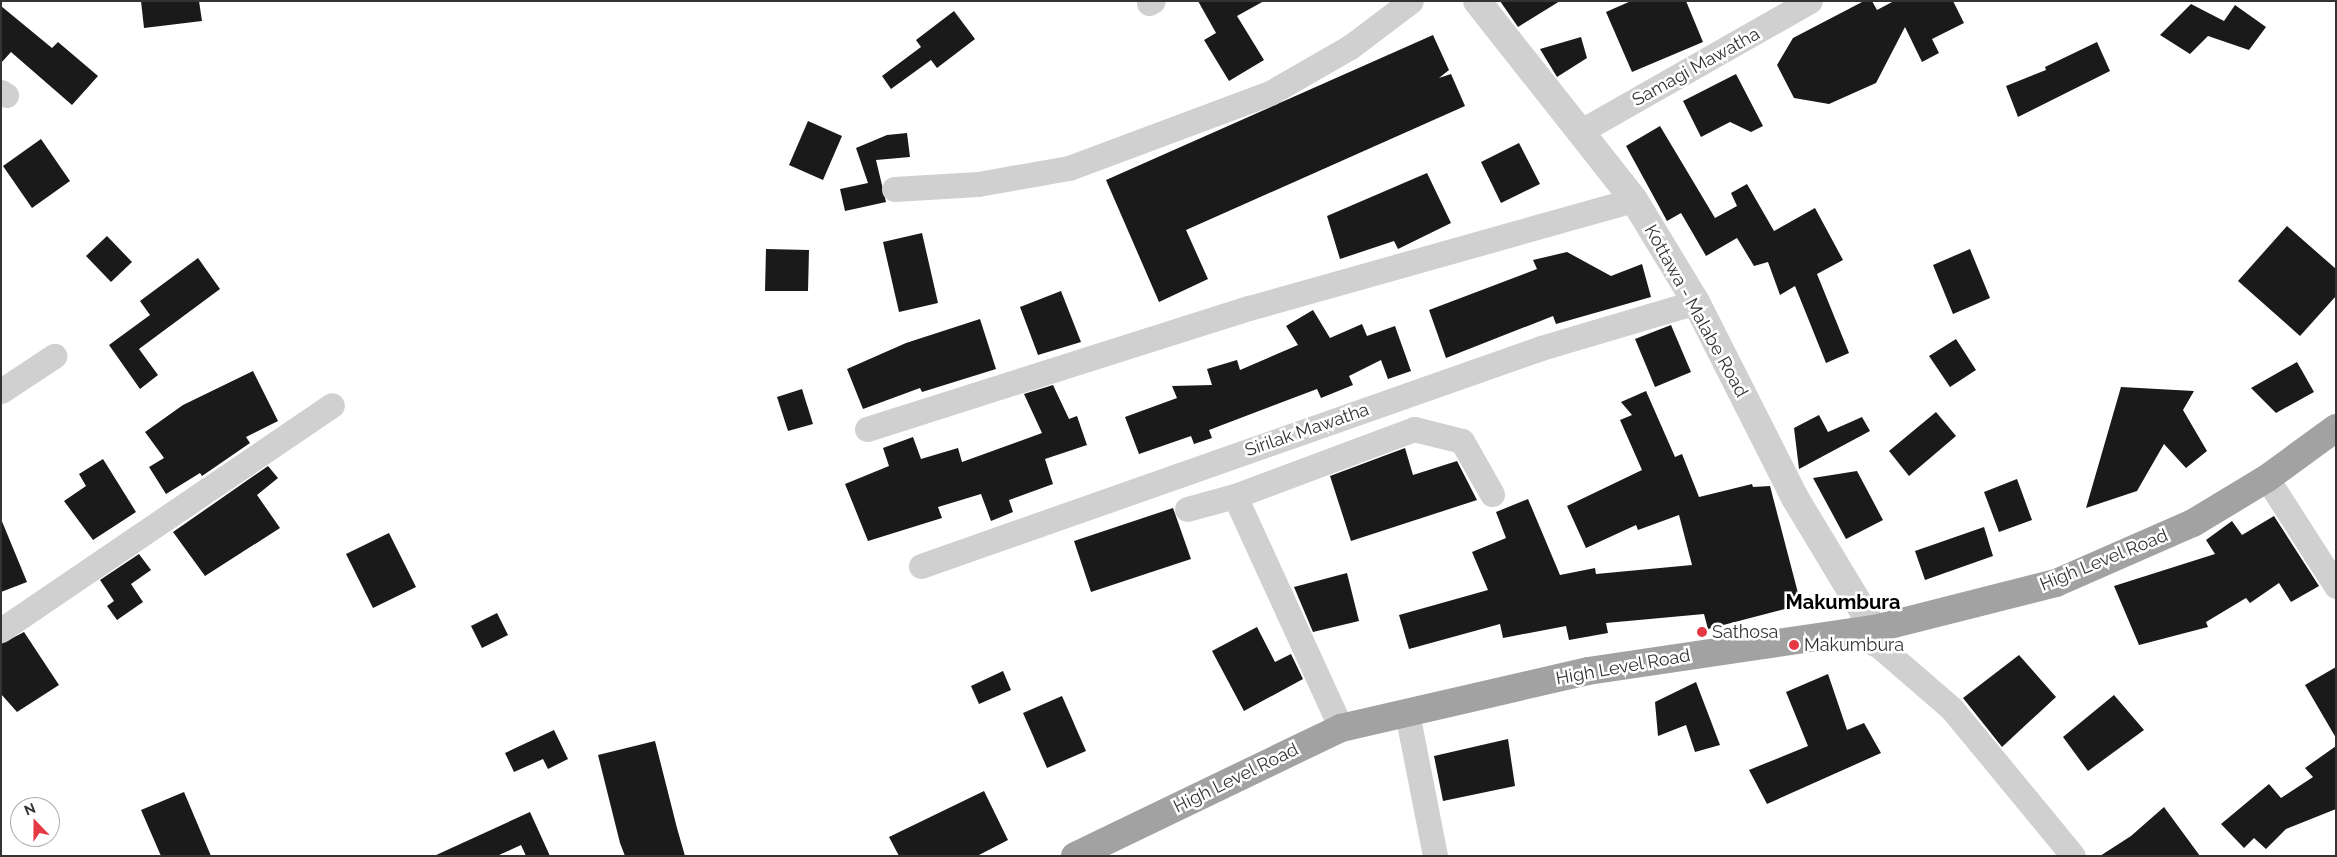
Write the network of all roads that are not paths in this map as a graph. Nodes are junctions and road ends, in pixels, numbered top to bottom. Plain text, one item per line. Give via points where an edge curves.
1 (1412, 1) edge
2 (1477, 1) edge
3 (1810, 1) edge
4 (1581, 131) junction
5 (894, 189) dead end
6 (1634, 200) junction
7 (1696, 302) junction
8 (54, 356) dead end
9 (1, 391) edge
10 (332, 405) dead end
11 (2336, 428) edge
12 (868, 429) dead end
13 (2336, 445) edge
14 (2275, 491) junction
15 (1492, 494) dead end
16 (1235, 496) junction
17 (1187, 509) dead end
18 (920, 566) dead end
19 (2336, 586) edge
20 (1, 630) edge
21 (1876, 637) junction
22 (1409, 723) junction
23 (1341, 728) junction
24 (1075, 856) edge
25 (1109, 856) edge
26 (1435, 856) edge
27 (2073, 856) edge

1 - 5 street via 1350,47 1270,93 1069,168 978,184
2 - 4 street, Kottawa - Malabe Road
3 - 4 street, Samagi Mawatha
4 - 6 street, Kottawa - Malabe Road
6 - 7 street, Kottawa - Malabe Road
6 - 12 street via 1249,308
7 - 18 street, Sirilak Mawatha via 1541,348
7 - 21 street, Kottawa - Malabe Road via 1795,498
8 - 9 street
10 - 20 street
11 - 21 highway, High Level Road via 2266,479 2193,523 2056,583
13 - 14 highway, High Level Road
14 - 19 street
14 - 21 highway, High Level Road via 2200,536 2061,597
15 - 16 street via 1462,441 1414,429
16 - 17 street
16 - 23 street
21 - 22 highway, High Level Road via 1590,685
21 - 23 highway, High Level Road via 1588,670
21 - 27 street via 1952,709
22 - 25 highway, High Level Road via 1327,748
22 - 26 street
23 - 24 highway, High Level Road

